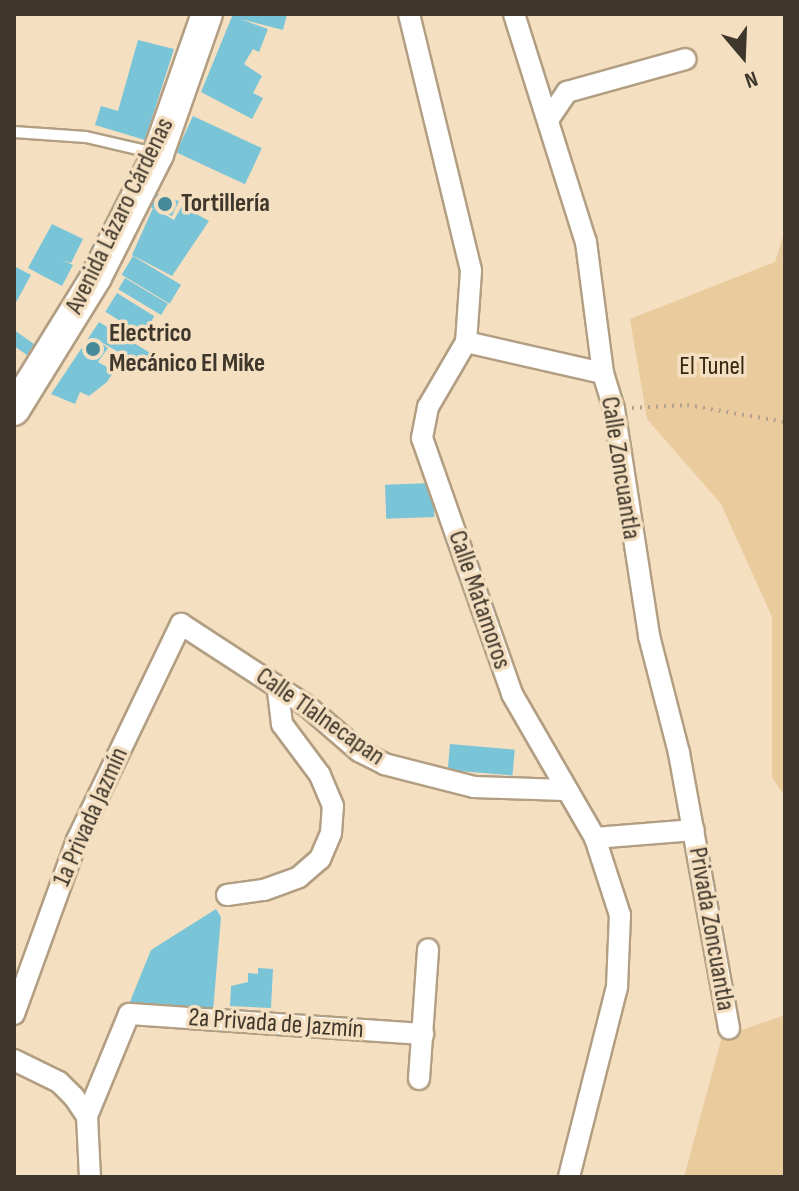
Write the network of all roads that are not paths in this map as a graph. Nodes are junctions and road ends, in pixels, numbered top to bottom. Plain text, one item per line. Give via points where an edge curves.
1 (207, 14) edge
2 (409, 14) edge
3 (514, 14) edge
4 (686, 59) dead end
5 (548, 120) junction
6 (14, 132) edge
7 (158, 154) junction
8 (466, 342) junction
9 (603, 373) junction
10 (14, 410) edge
11 (181, 624) joint
12 (277, 686) junction
13 (565, 790) junction
14 (694, 830) junction
15 (595, 838) junction
16 (227, 895) dead end
17 (428, 949) dead end
18 (14, 1014) edge
19 (729, 1029) dead end
20 (423, 1034) junction
21 (14, 1060) edge
22 (419, 1079) dead end
23 (87, 1116) junction
24 (90, 1177) edge
25 (569, 1177) edge

1 - 7 main road, Avenida Lázaro Cárdenas
2 - 8 street, Calle Matamoros via 471,271
3 - 5 street, Calle Zoncuantla
4 - 5 street via 567,92
5 - 9 street, Calle Zoncuantla via 586,242
6 - 7 lane via 86,137
7 - 10 main road, Avenida Lázaro Cárdenas via 96,277
8 - 9 street
8 - 13 street, Calle Matamoros via 428,407 422,438 512,694
9 - 14 street, Calle Zoncuantla via 614,409 649,636
11 - 12 street, Calle Tlalnecapan
11 - 18 street, 1a Privada Jazmín via 77,840
12 - 13 street, Calle Tlalnecapan via 359,751 414,776 474,787
12 - 16 street via 282,724 320,775 333,806 331,833 320,859 299,877 264,890
13 - 15 street, Calle Matamoros
14 - 15 street
14 - 19 street, Privada Zoncuantla
15 - 25 street, Calle Matamoros via 620,915 623,950
17 - 20 street
20 - 22 street
20 - 23 street, 2a Privada de Jazmín via 129,1014
21 - 23 street via 59,1082
23 - 24 street

